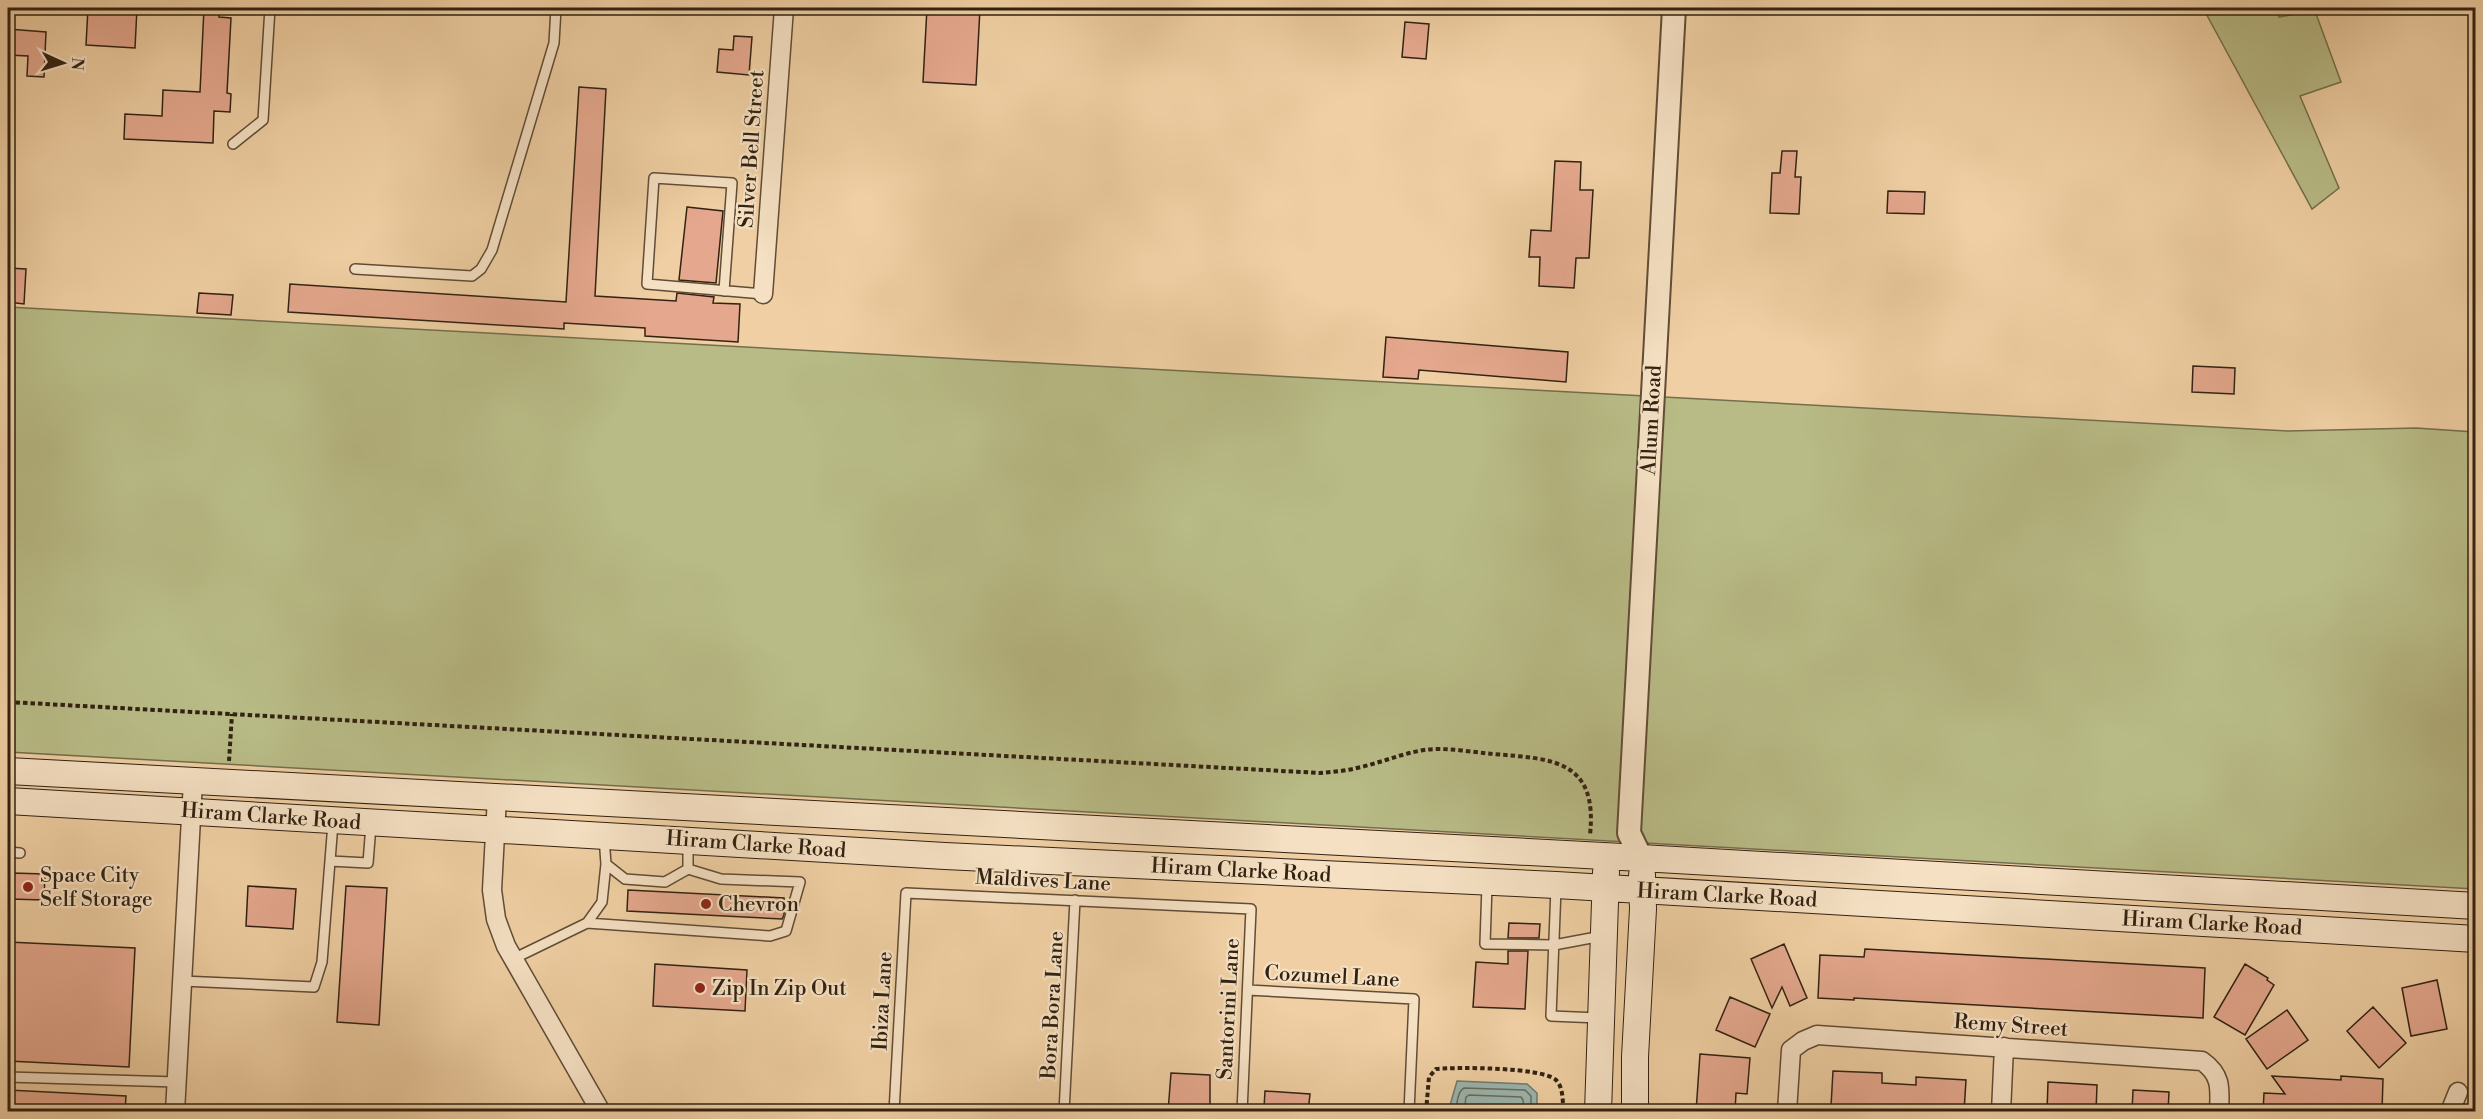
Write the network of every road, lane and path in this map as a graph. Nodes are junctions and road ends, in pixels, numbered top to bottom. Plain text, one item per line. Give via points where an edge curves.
1 (270, 8) edge
2 (556, 8) edge
3 (784, 8) edge
4 (1674, 8) edge
5 (233, 144) dead end
6 (355, 270) dead end
7 (724, 291) junction
8 (763, 294) joint
9 (8, 702) edge
10 (232, 714) junction
11 (228, 769) dead end
12 (8, 771) edge
13 (193, 781) junction
14 (497, 797) junction
15 (8, 801) edge
16 (192, 810) junction
17 (817, 815) junction
18 (333, 820) junction
19 (371, 822) junction
20 (1061, 827) junction
21 (496, 830) junction
22 (1629, 833) junction
23 (604, 835) junction
24 (688, 839) junction
25 (1301, 840) junction
26 (814, 847) junction
27 (1598, 849) junction
28 (8, 852) edge
29 (20, 853) dead end
30 (1641, 858) junction
31 (330, 861) junction
32 (1059, 861) junction
33 (606, 864) junction
34 (688, 869) junction
35 (1300, 873) junction
36 (2015, 879) junction
37 (1487, 882) junction
38 (1557, 885) junction
39 (1606, 888) junction
40 (1643, 890) junction
41 (906, 893) joint
42 (2282, 895) junction
43 (1076, 900) junction
44 (2475, 906) edge
45 (1251, 909) joint
46 (2013, 912) junction
47 (586, 923) junction
48 (2280, 927) junction
49 (1604, 936) junction
50 (2475, 939) edge
51 (1554, 945) junction
52 (513, 959) junction
53 (182, 981) junction
54 (1248, 990) junction
55 (1599, 1018) junction
56 (2004, 1047) junction
57 (8, 1077) edge
58 (177, 1082) junction
59 (2458, 1092) dead end
60 (175, 1112) edge
61 (601, 1112) edge
62 (894, 1112) edge
63 (1064, 1112) edge
64 (1242, 1112) edge
65 (1409, 1112) edge
66 (1426, 1112) edge
67 (1564, 1112) edge
68 (1598, 1112) edge
69 (1635, 1112) edge
70 (1787, 1112) edge
71 (2001, 1112) edge
72 (2218, 1112) edge
73 (2450, 1112) edge

1 - 5 lane via 263,120
2 - 6 lane via 554,43 495,241 481,270 472,276
3 - 8 street, Silver Bell Street
4 - 22 street, Allum Road
7 - 7 lane via 647,284 654,178 732,183
7 - 8 lane
9 - 10 path
10 - 11 path
10 - 27 path via 1320,773 1427,750 1547,759 1564,765 1583,782 1591,804
12 - 13 main road, Hiram Clarke Road
13 - 14 main road, Hiram Clarke Road
13 - 16 street
14 - 17 main road, Hiram Clarke Road
14 - 21 street
15 - 16 main road, Hiram Clarke Road
16 - 18 main road, Hiram Clarke Road
16 - 53 street
17 - 20 main road, Hiram Clarke Road
17 - 26 main road
18 - 19 main road, Hiram Clarke Road
18 - 31 lane
19 - 21 main road, Hiram Clarke Road
19 - 31 lane via 368,863
20 - 25 main road, Hiram Clarke Road
20 - 32 main road
21 - 23 main road, Hiram Clarke Road
21 - 52 street via 492,890 496,919
22 - 27 street
22 - 30 street, Allum Road
23 - 24 main road, Hiram Clarke Road
23 - 33 lane
24 - 26 main road, Hiram Clarke Road
24 - 34 lane
25 - 27 main road, Hiram Clarke Road
25 - 35 main road
26 - 32 main road, Hiram Clarke Road
27 - 30 main road, Hiram Clarke Road
27 - 39 main road
28 - 29 lane
30 - 36 main road, Hiram Clarke Road
30 - 40 main road
31 - 53 lane via 322,962 314,987
32 - 35 main road, Hiram Clarke Road
33 - 34 lane via 625,879 665,882
33 - 47 lane via 602,902
34 - 47 lane via 721,879 800,882 786,931 770,936
35 - 37 main road, Hiram Clarke Road
36 - 42 main road, Hiram Clarke Road
36 - 46 main road
37 - 38 main road, Hiram Clarke Road
37 - 51 lane via 1485,944
38 - 39 main road, Hiram Clarke Road
38 - 51 lane
39 - 40 main road, Hiram Clarke Road
39 - 49 main road
40 - 46 main road, Hiram Clarke Road
40 - 69 main road
41 - 43 lane, Maldives Lane
41 - 62 lane, Ibiza Lane
42 - 44 main road, Hiram Clarke Road
42 - 48 main road
43 - 45 lane, Maldives Lane
43 - 63 lane, Bora Bora Lane
45 - 54 lane, Santorini Lane
46 - 48 main road, Hiram Clarke Road
47 - 52 lane
48 - 50 main road, Hiram Clarke Road
49 - 51 lane
49 - 55 main road
51 - 55 lane via 1551,1016
52 - 61 street
53 - 58 street
54 - 64 lane, Santorini Lane
54 - 65 lane, Cozumel Lane via 1414,999
55 - 68 main road
56 - 70 street, Remy Street via 1817,1035 1791,1050
56 - 71 street
56 - 72 street, Remy Street via 2202,1061 2214,1070 2220,1088
57 - 58 lane
58 - 60 street
59 - 73 street
66 - 67 path via 1429,1077 1436,1069 1459,1067 1542,1074 1556,1079

